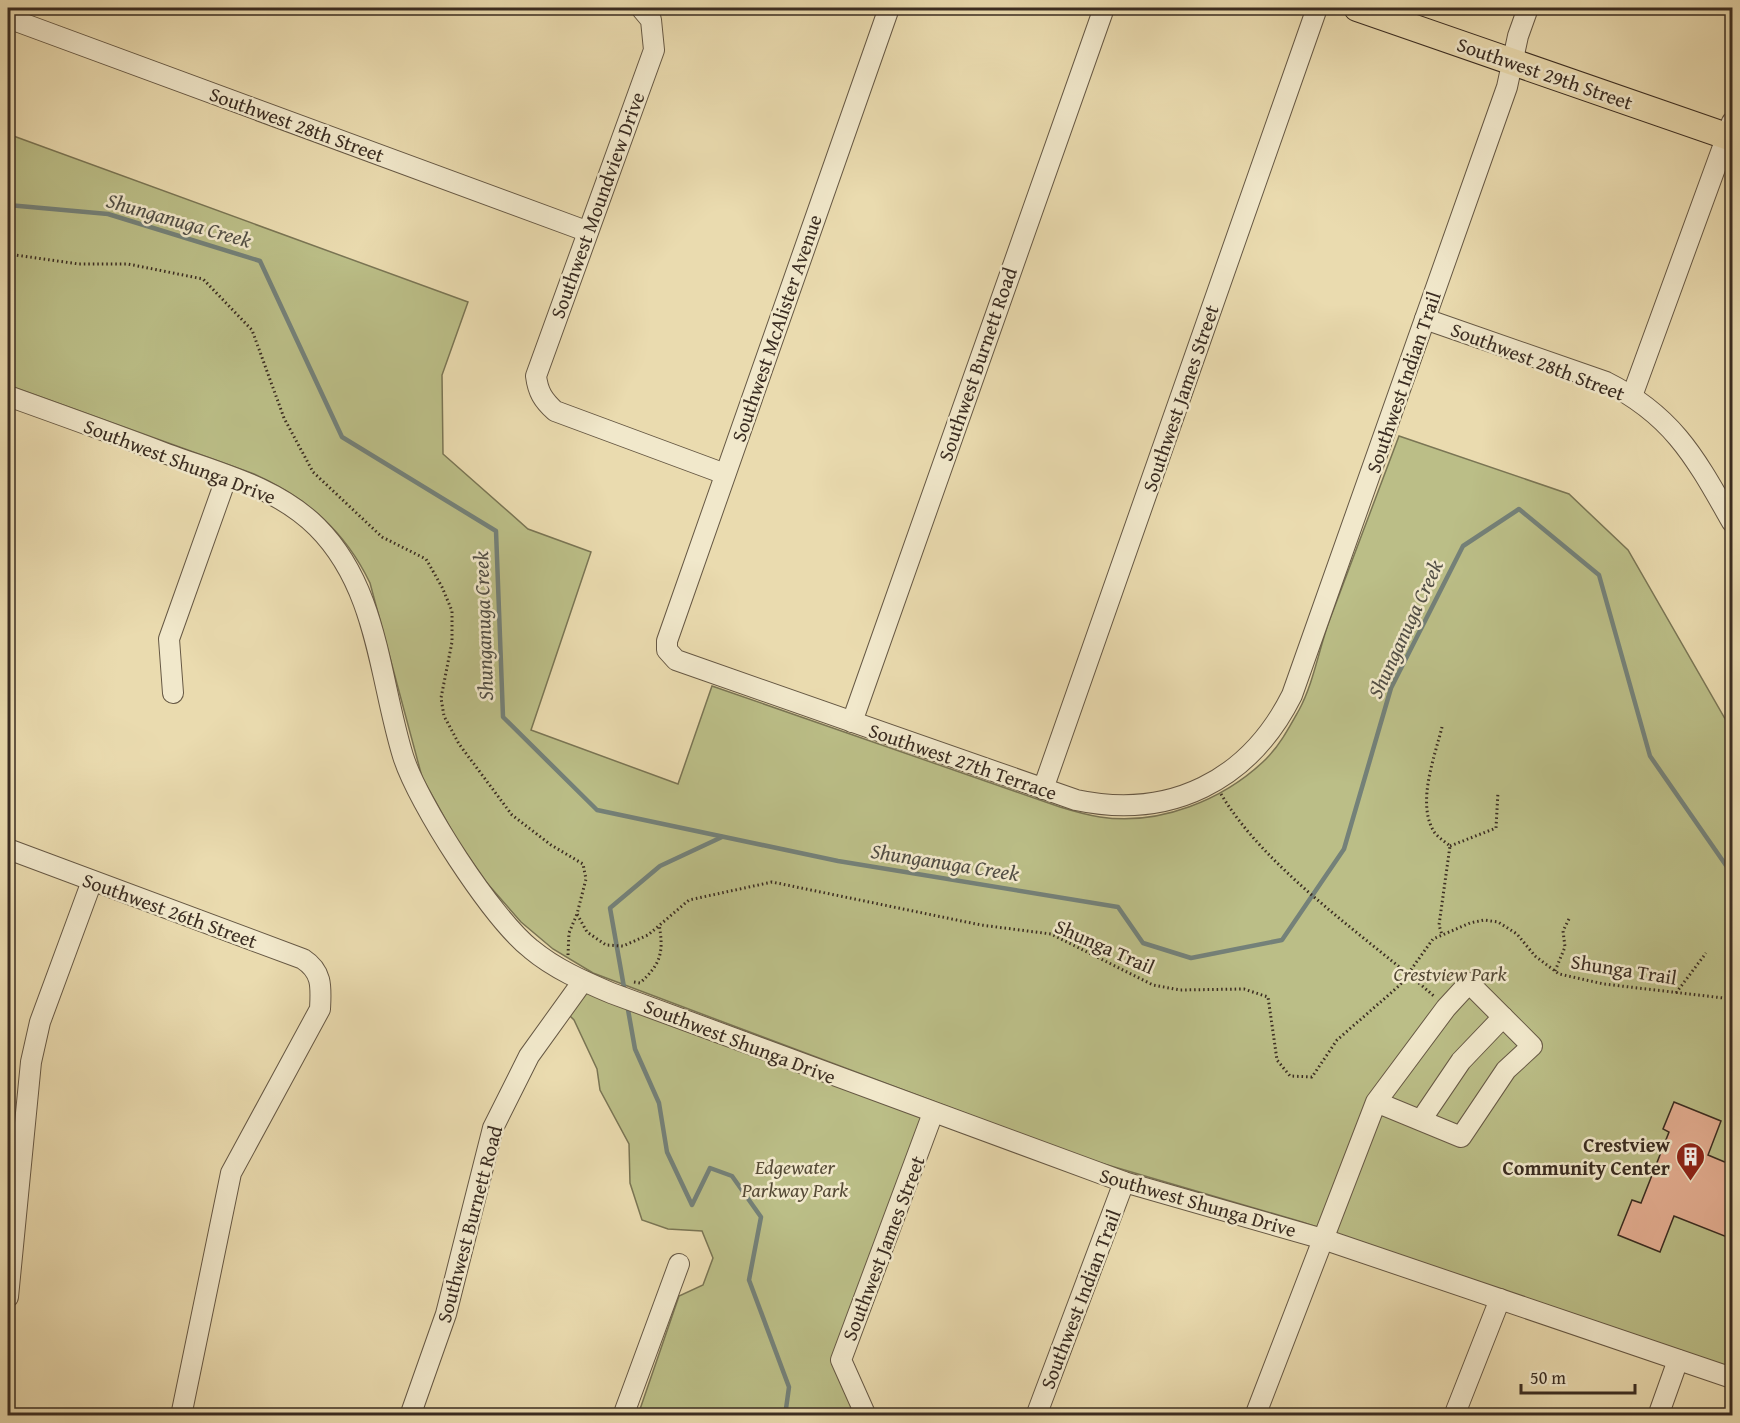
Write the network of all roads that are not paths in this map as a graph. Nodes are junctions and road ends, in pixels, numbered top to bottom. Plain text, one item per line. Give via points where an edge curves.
1 (889, 8) edge
2 (1104, 8) edge
3 (1317, 8) edge
4 (1357, 8) edge
5 (1528, 8) edge
6 (646, 14) edge
7 (8, 18) edge
8 (1512, 62) junction
9 (1731, 132) edge
10 (586, 231) junction
11 (1425, 319) junction
12 (8, 396) edge
13 (1632, 396) junction
14 (725, 474) junction
15 (227, 476) junction
16 (1732, 522) edge
17 (667, 650) joint
18 (173, 693) dead end
19 (852, 722) junction
20 (1258, 747) joint
21 (1043, 789) junction
22 (8, 849) edge
23 (92, 881) junction
24 (583, 981) junction
25 (1503, 1017) junction
26 (1376, 1102) junction
27 (933, 1113) junction
28 (1420, 1120) junction
29 (1124, 1182) junction
30 (1323, 1239) junction
31 (679, 1264) dead end
32 (8, 1297) edge
33 (1500, 1299) junction
34 (1678, 1360) junction
35 (1732, 1378) edge
36 (181, 1416) edge
37 (410, 1416) edge
38 (623, 1416) edge
39 (866, 1416) edge
40 (1036, 1416) edge
41 (1255, 1416) edge
42 (1454, 1416) edge
43 (1658, 1416) edge

1 - 14 street, Southwest McAlister Avenue
2 - 19 street, Southwest Burnett Road
3 - 21 street, Southwest James Street
4 - 8 main road, Southwest 29th Street
5 - 8 street, Southwest Indian Trail
6 - 10 street, Southwest Moundview Drive via 654,50
7 - 10 street, Southwest 28th Street
8 - 9 main road, Southwest 29th Street
8 - 11 street, Southwest Indian Trail via 1507,87
9 - 13 street
10 - 14 street, Southwest Moundview Drive via 536,376 544,402 555,411
11 - 13 street, Southwest 28th Street via 1606,382
11 - 20 street, Southwest Indian Trail via 1292,695
12 - 15 street, Southwest Shunga Drive
13 - 16 street, Southwest 28th Street via 1668,424 1688,448
14 - 17 street, Southwest McAlister Avenue
15 - 18 street via 169,639
15 - 24 street, Southwest Shunga Drive via 296,509 336,548 364,599 403,758 424,800 474,880 521,940 556,967
17 - 19 street, Southwest 27th Terrace via 676,660
19 - 21 street, Southwest 27th Terrace
20 - 21 street, Southwest 27th Terrace via 1215,782 1174,799 1124,806 1076,800
22 - 23 street, Southwest 26th Street
23 - 32 street via 39,1022 31,1062
23 - 36 street, Southwest 26th Street via 303,959 322,985 320,1009 231,1173
24 - 27 street, Southwest Shunga Drive
24 - 37 street, Southwest Burnett Road via 518,1074 493,1128 446,1314
25 - 26 street via 1469,983
25 - 28 street via 1461,1061
25 - 28 street via 1532,1046 1506,1071 1461,1137
26 - 28 street
26 - 30 street
27 - 29 street, Southwest Shunga Drive
27 - 39 street, Southwest James Street via 841,1360
29 - 30 street, Southwest Shunga Drive
29 - 40 street, Southwest Indian Trail
30 - 33 street, Southwest Shunga Drive
30 - 41 street
31 - 38 street
33 - 34 street, Southwest Shunga Drive
33 - 42 street
34 - 35 street, Southwest Shunga Drive
34 - 43 street

